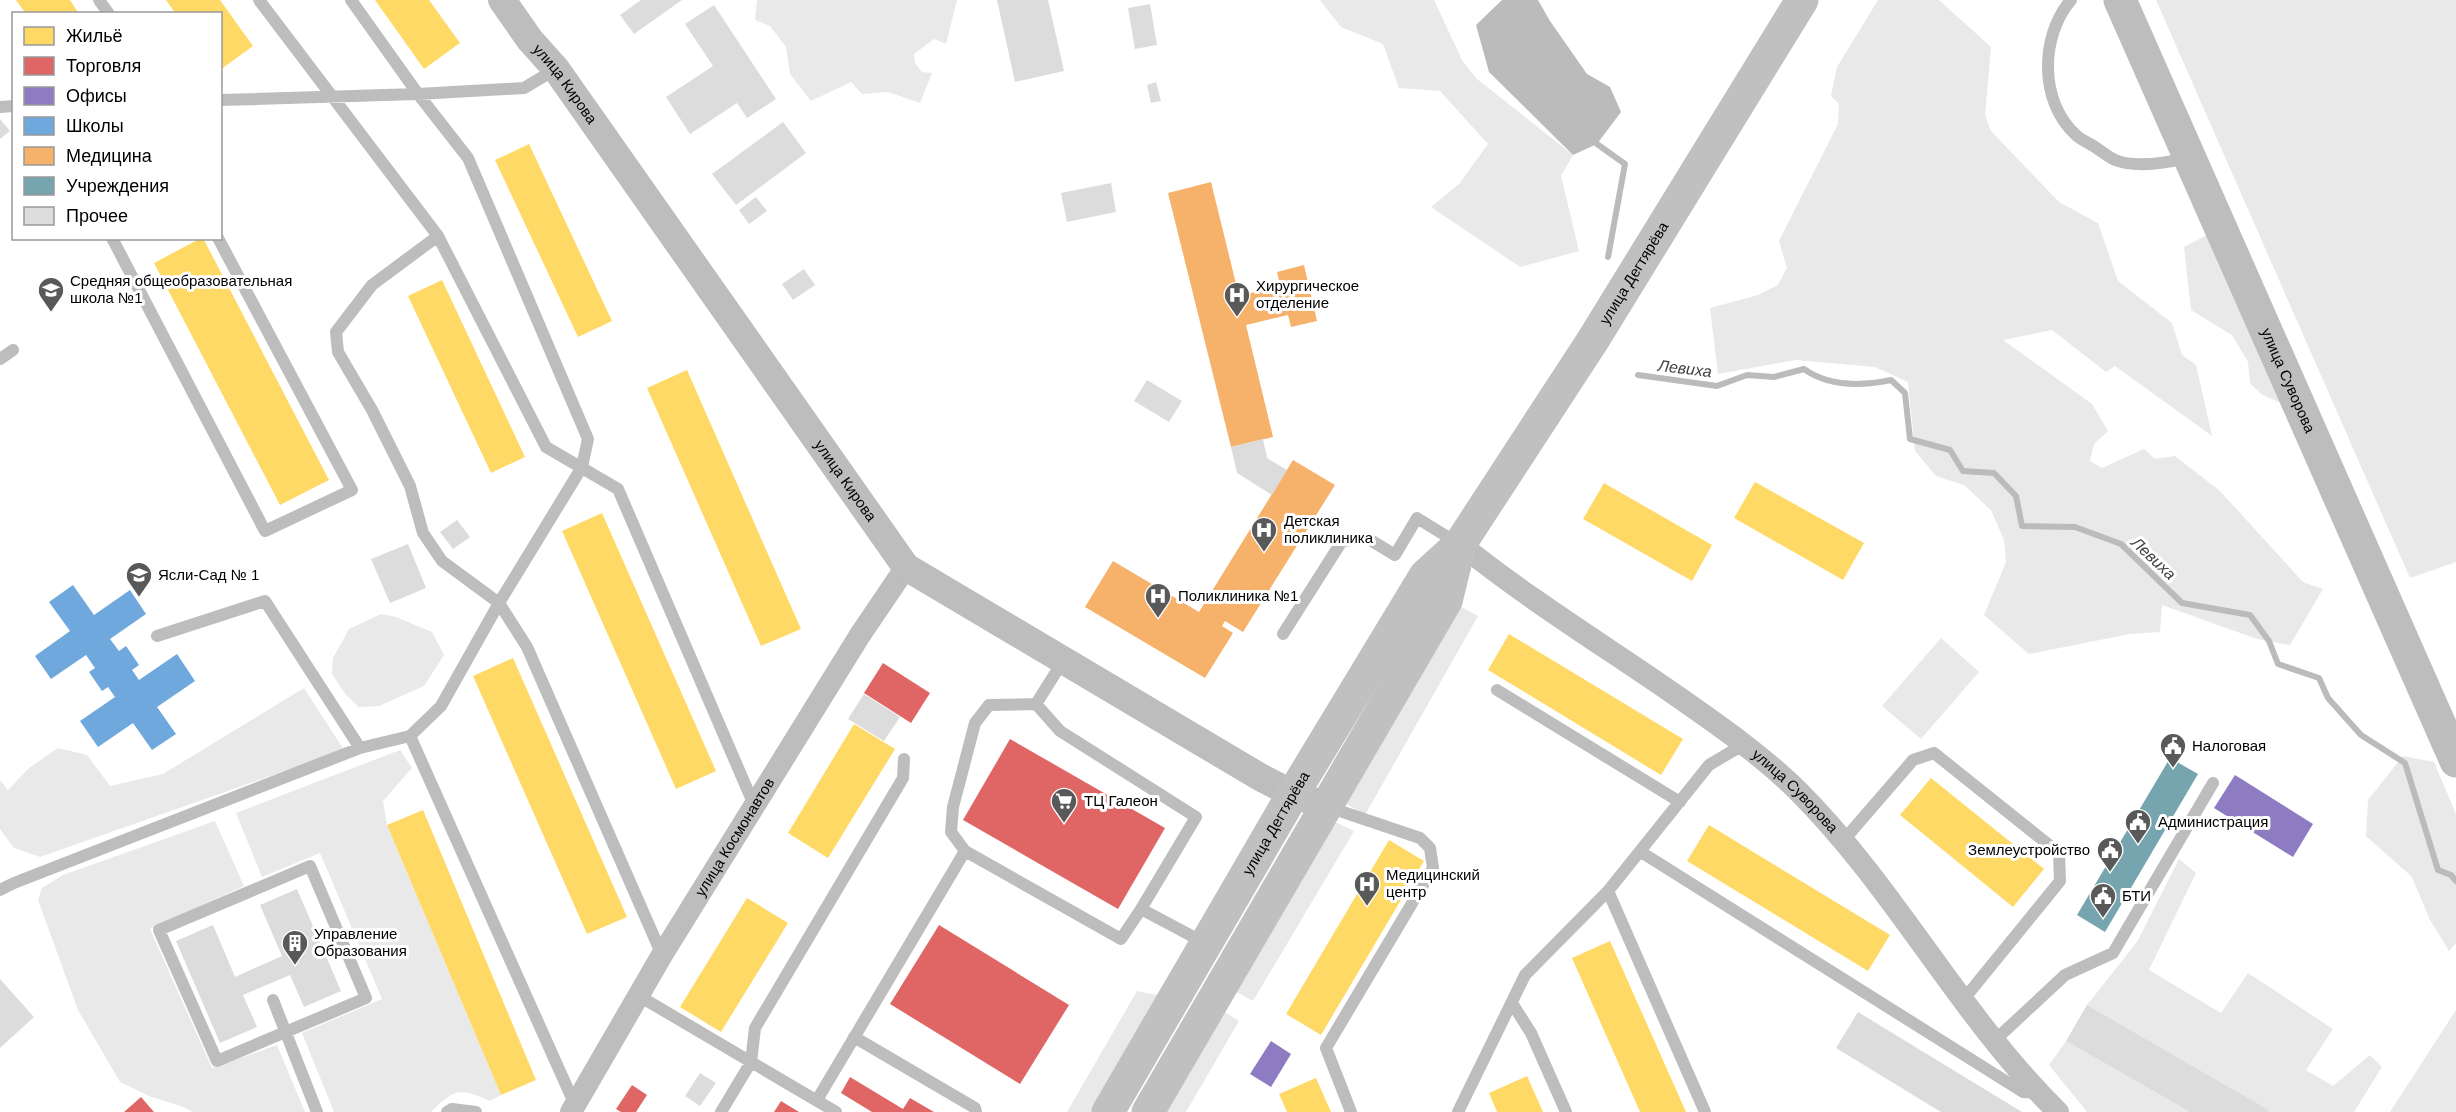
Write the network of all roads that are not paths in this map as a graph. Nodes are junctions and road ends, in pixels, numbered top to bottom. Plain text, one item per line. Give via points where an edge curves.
1 (259, 0) edge
2 (351, 0) edge
3 (502, 0) edge
4 (1802, 0) edge
5 (2071, 0) edge
6 (2120, 0) edge
7 (556, 69) junction
8 (418, 94) junction
9 (332, 98) junction
10 (222, 100) edge
11 (2188, 157) junction
12 (438, 236) junction
13 (113, 240) edge
14 (219, 240) edge
15 (13, 350) dead end
16 (0, 359) edge
17 (582, 467) junction
18 (1460, 544) junction
19 (906, 567) junction
20 (499, 603) junction
21 (1283, 633) dead end
22 (157, 636) dead end
23 (1064, 661) junction
24 (1497, 690) dead end
25 (1036, 704) junction
26 (410, 736) junction
27 (360, 748) junction
28 (1749, 749) junction
29 (904, 759) dead end
30 (2456, 761) edge
31 (2212, 783) dead end
32 (1293, 794) junction
33 (1680, 802) junction
34 (754, 805) junction
35 (1327, 806) junction
36 (1843, 841) junction
37 (965, 851) junction
38 (1641, 852) junction
39 (0, 890) edge
40 (1608, 891) junction
41 (1141, 909) junction
42 (1206, 943) junction
43 (662, 955) junction
44 (639, 996) junction
45 (1964, 999) junction
46 (273, 1000) dead end
47 (1512, 1003) junction
48 (287, 1031) junction
49 (854, 1036) junction
50 (1994, 1042) junction
51 (752, 1062) junction
52 (2038, 1093) junction
53 (817, 1100) junction
54 (573, 1109) edge
55 (317, 1112) edge
56 (447, 1112) edge
57 (476, 1112) edge
58 (721, 1112) edge
59 (836, 1112) edge
60 (976, 1112) edge
61 (1108, 1112) edge
62 (1148, 1112) edge
63 (1351, 1112) edge
64 (1458, 1112) edge
65 (1566, 1112) edge
66 (1704, 1112) edge
67 (2058, 1112) edge

1 - 9 lane
2 - 8 lane
3 - 7 street, улица Кирова
4 - 18 main road, улица Дегтярёва via 1593,340
5 - 11 lane via 2053,32 2047,62 2049,85 2059,112 2075,135 2115,160 2158,165
6 - 11 main road, улица Суворова
7 - 8 lane via 524,88
7 - 19 street, улица Кирова
8 - 9 lane
8 - 17 lane via 468,158 588,440
9 - 10 lane
9 - 12 lane
11 - 30 main road, улица Суворова
12 - 17 lane via 546,447
12 - 20 lane via 372,285 336,332 338,352 410,486 423,533 442,561
13 - 14 lane via 265,531 352,490
15 - 16 lane
17 - 20 lane
17 - 34 lane via 618,489
18 - 21 lane via 1417,518 1395,555 1367,538 1342,541
18 - 28 street, улица Суворова via 1510,584
18 - 32 main road, улица Дегтярёва via 1425,576
18 - 35 main road, улица Дегтярёва via 1446,601
19 - 23 street, улица Кирова
19 - 34 street, улица Космонавтов
20 - 26 lane via 441,706
20 - 43 lane via 527,647
22 - 27 lane via 265,601
23 - 25 lane
23 - 32 street, улица Кирова
24 - 33 lane
25 - 37 lane via 989,705 975,723 953,807 951,832
25 - 41 lane via 1060,730 1196,817
26 - 27 lane
26 - 54 lane
27 - 39 lane
28 - 33 lane via 1736,749 1709,765
28 - 36 street, улица Суворова via 1796,789
29 - 51 lane via 903,778 755,1028
31 - 50 lane via 2113,953 2065,975
32 - 35 street, улица Кирова
32 - 42 main road, улица Дегтярёва
33 - 38 lane
34 - 43 street, улица Космонавтов
35 - 62 main road, улица Дегтярёва
35 - 63 lane via 1420,838 1430,848 1433,868 1326,1048
36 - 45 street, улица Суворова
36 - 45 lane via 1913,760 1934,753 2059,853 2060,881
37 - 41 lane via 1121,939
37 - 49 lane
38 - 40 lane
38 - 52 lane via 2023,1092
40 - 47 lane via 1525,975
40 - 66 lane
41 - 42 lane
42 - 61 main road, улица Дегтярёва
43 - 44 street, улица Космонавтов
44 - 51 lane
44 - 54 street, улица Космонавтов
45 - 50 street, улица Суворова
46 - 48 lane
47 - 64 lane
47 - 65 lane via 1531,1033
48 - 48 lane via 366,998 310,866 159,930 217,1061
48 - 55 lane
49 - 53 lane
49 - 60 lane
50 - 52 street, улица Суворова
51 - 53 lane
51 - 58 lane
52 - 67 street, улица Суворова
53 - 59 lane
56 - 57 lane via 452,1108

